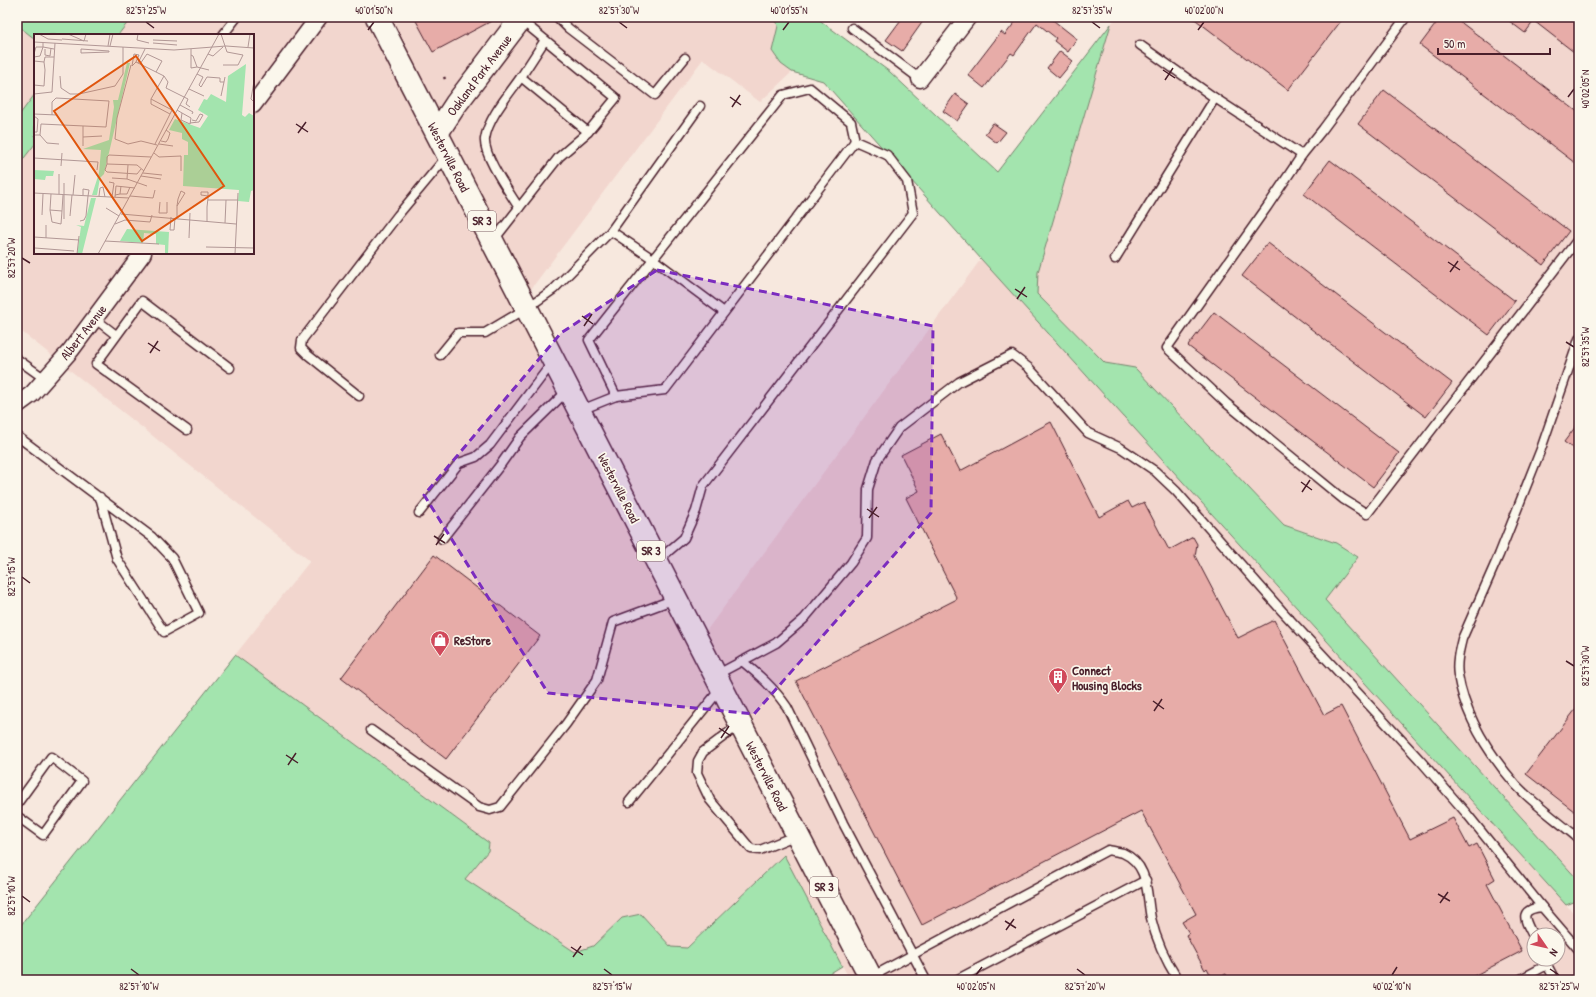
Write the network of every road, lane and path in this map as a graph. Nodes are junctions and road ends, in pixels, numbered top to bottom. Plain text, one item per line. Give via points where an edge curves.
1 (237, 17) edge
2 (319, 17) edge
3 (377, 17) edge
4 (557, 17) edge
5 (968, 17) edge
6 (1406, 17) edge
7 (521, 18) edge
8 (852, 28) dead end
9 (224, 34) edge
10 (545, 40) junction
11 (1140, 45) dead end
12 (685, 58) dead end
13 (521, 77) junction
14 (920, 79) joint
15 (1215, 98) junction
16 (254, 104) edge
17 (700, 106) dead end
18 (588, 132) junction
19 (437, 133) junction
20 (855, 141) junction
21 (448, 155) junction
22 (1302, 155) junction
23 (519, 208) junction
24 (611, 231) junction
25 (1579, 238) edge
26 (492, 242) junction
27 (142, 254) edge
28 (1114, 258) dead end
29 (653, 260) junction
30 (527, 308) junction
31 (724, 312) junction
32 (94, 318) junction
33 (116, 335) junction
34 (1579, 339) edge
35 (440, 355) dead end
36 (17, 359) edge
37 (554, 361) junction
38 (230, 368) dead end
39 (45, 379) junction
40 (568, 389) junction
41 (359, 396) dead end
42 (616, 396) junction
43 (17, 405) edge
44 (579, 411) junction
45 (187, 430) dead end
46 (17, 436) edge
47 (100, 497) junction
48 (419, 513) dead end
49 (442, 539) dead end
50 (656, 561) junction
51 (676, 599) junction
52 (742, 661) junction
53 (718, 682) junction
54 (740, 724) junction
55 (371, 730) dead end
56 (629, 802) dead end
57 (17, 804) edge
58 (17, 816) edge
59 (797, 835) junction
60 (1579, 839) edge
61 (1146, 880) junction
62 (1542, 907) junction
63 (1529, 927) edge
64 (1579, 950) edge
65 (913, 954) junction
66 (1538, 967) edge
67 (1548, 967) edge
68 (871, 978) edge
69 (926, 980) edge
70 (956, 980) edge
71 (1178, 980) edge
72 (1519, 980) edge
73 (1555, 980) edge

1 - 9 lane
2 - 16 street
3 - 19 main road, Westerville Road / SR 3
4 - 12 lane via 654,95
5 - 14 street
6 - 22 lane
7 - 10 lane
7 - 19 main road, Oakland Park Avenue
8 - 14 lane
10 - 13 lane
10 - 18 lane via 616,98
11 - 15 lane
13 - 18 lane
13 - 23 lane via 494,116 485,139 494,168
15 - 22 lane
15 - 28 lane
17 - 24 lane
18 - 23 lane via 559,157
19 - 21 main road, Westerville Road / SR 3
20 - 29 lane via 851,122 810,88 783,95
20 - 31 lane
20 - 50 lane via 887,155 907,181 913,213 703,486 696,511 684,538
21 - 26 main road, Westerville Road / SR 3
21 - 41 lane via 398,215 302,340 301,348 308,355
22 - 25 lane via 1167,348 1226,403 1343,499 1368,514
23 - 26 lane
24 - 29 lane
24 - 30 lane via 554,289
26 - 30 main road, Westerville Road / SR 3
27 - 32 street, Albert Avenue
29 - 31 lane
29 - 42 lane via 589,340
30 - 35 lane via 485,333 458,333
30 - 37 main road, Westerville Road / SR 3
31 - 42 lane via 665,390
32 - 33 lane
32 - 39 street, Albert Avenue via 71,350
33 - 38 lane via 142,302
33 - 45 lane via 96,364
34 - 60 lane via 1500,555 1462,639 1458,654 1458,675 1480,737 1497,761 1517,786
36 - 39 lane
37 - 40 main road, Westerville Road / SR 3
37 - 48 lane via 490,445 476,457 459,463
39 - 43 street, Albert Avenue via 32,394
40 - 44 main road, Westerville Road / SR 3
40 - 49 lane via 520,437
42 - 44 lane
44 - 50 main road, Westerville Road / SR 3
46 - 47 lane
47 - 47 lane via 152,537 172,558 199,613 164,632 117,559
50 - 51 main road, Westerville Road / SR 3
51 - 53 main road, Westerville Road / SR 3
51 - 55 lane via 613,622 597,680 566,724 500,807 490,810 479,807
52 - 53 lane
52 - 62 lane via 776,643 804,619 852,564 867,538 868,489 877,460 899,428 959,382 1012,355 1030,368 1088,433 1121,448 1155,471 1176,491 1282,611 1419,759
52 - 65 lane via 766,681 786,707 843,823
53 - 54 main road, Westerville Road / SR 3
53 - 56 lane
54 - 59 main road, Westerville Road / SR 3
54 - 59 lane via 703,752 698,761 697,773 710,800 751,849 760,850
57 - 58 lane via 51,757 82,781 43,835
59 - 68 main road, Westerville Road / SR 3
61 - 65 lane via 1138,863 1124,854 1108,850
61 - 70 lane
61 - 71 lane via 1151,918 1164,958
62 - 63 lane via 1527,910 1525,914
62 - 64 lane
65 - 68 lane
65 - 69 lane
66 - 72 lane
67 - 73 lane

